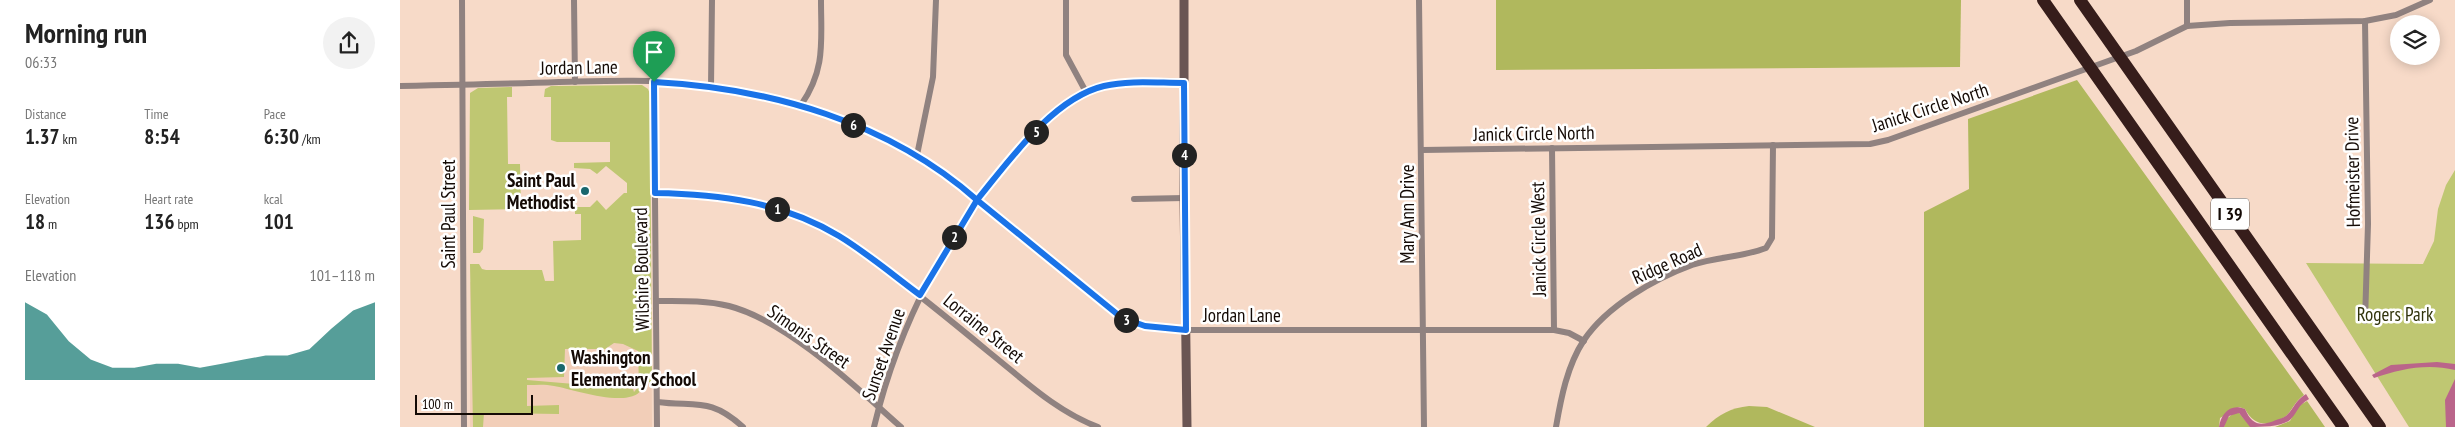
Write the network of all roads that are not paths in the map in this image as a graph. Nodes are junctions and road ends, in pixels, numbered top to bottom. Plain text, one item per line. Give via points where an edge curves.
1 (462, 0) edge
2 (574, 0) edge
3 (712, 0) edge
4 (821, 0) edge
5 (936, 0) edge
6 (1066, 0) edge
7 (1184, 0) edge
8 (1419, 0) edge
9 (2044, 0) edge
10 (2080, 0) edge
11 (2187, 0) edge
12 (2430, 0) edge
13 (2366, 22) junction
14 (2187, 26) junction
15 (575, 82) junction
16 (654, 82) junction
17 (1184, 83) junction
18 (462, 84) junction
19 (400, 86) edge
20 (712, 87) junction
21 (1086, 92) junction
22 (801, 105) junction
23 (1773, 145) junction
24 (1552, 148) junction
25 (1422, 150) junction
26 (917, 155) junction
27 (655, 193) junction
28 (1184, 198) junction
29 (1134, 199) dead end
30 (977, 200) junction
31 (920, 295) junction
32 (656, 301) junction
33 (2365, 321) dead end
34 (1423, 329) junction
35 (1186, 330) junction
36 (1554, 330) junction
37 (1584, 340) junction
38 (657, 402) junction
39 (879, 408) junction
40 (464, 427) edge
41 (657, 427) edge
42 (743, 427) edge
43 (874, 427) edge
44 (901, 427) edge
45 (1098, 427) edge
46 (1187, 427) edge
47 (1424, 427) edge
48 (1556, 427) edge
49 (2343, 427) edge
50 (2380, 427) edge

1 - 18 street, Saint Paul Street
2 - 15 street
3 - 20 street
4 - 22 street via 819,71
5 - 26 street via 933,77
6 - 21 street via 1066,55
7 - 17 street
8 - 25 street, Mary Ann Drive
9 - 49 highway, I 39
10 - 50 highway, I 39
11 - 14 street
12 - 13 street, Janick Circle North via 2396,15
13 - 14 street, Janick Circle North
13 - 33 street, Hofmeister Drive via 2368,224
14 - 23 street, Janick Circle North via 2136,50 1888,140 1852,145
15 - 16 street, Jordan Lane
15 - 18 street, Jordan Lane
16 - 20 street, Jordan Lane
16 - 27 street, Wilshire Boulevard
17 - 21 street, Sunset Avenue via 1130,82
17 - 28 street
18 - 19 street, Jordan Lane
18 - 40 street, Saint Paul Street
20 - 22 street, Jordan Lane
21 - 30 street, Sunset Avenue via 1039,128
22 - 26 street, Jordan Lane
23 - 24 street, Janick Circle North
23 - 37 street, Ridge Road via 1772,238 1766,248 1716,258 1661,278 1632,295
24 - 25 street, Janick Circle North
24 - 36 street, Janick Circle West
25 - 34 street, Mary Ann Drive
26 - 30 street, Jordan Lane
27 - 31 street, Lorraine Street via 720,196 793,214 839,236
27 - 32 street, Wilshire Boulevard
28 - 29 street
28 - 35 street
30 - 31 street, Sunset Avenue
30 - 35 street, Jordan Lane via 1122,318 1145,326
31 - 39 street, Sunset Avenue
31 - 45 street, Lorraine Street via 1052,404
32 - 38 street, Wilshire Boulevard
32 - 39 street, Simonis Street via 712,303 744,311 765,321 793,339
34 - 35 street, Jordan Lane
34 - 36 street, Jordan Lane
34 - 47 street, Mary Ann Drive
35 - 46 street
36 - 37 street, Jordan Lane
37 - 48 street, Ridge Road via 1567,378
38 - 41 street, Wilshire Boulevard
38 - 42 street via 703,404 723,412
39 - 43 street, Sunset Avenue
39 - 44 street, Simonis Street

